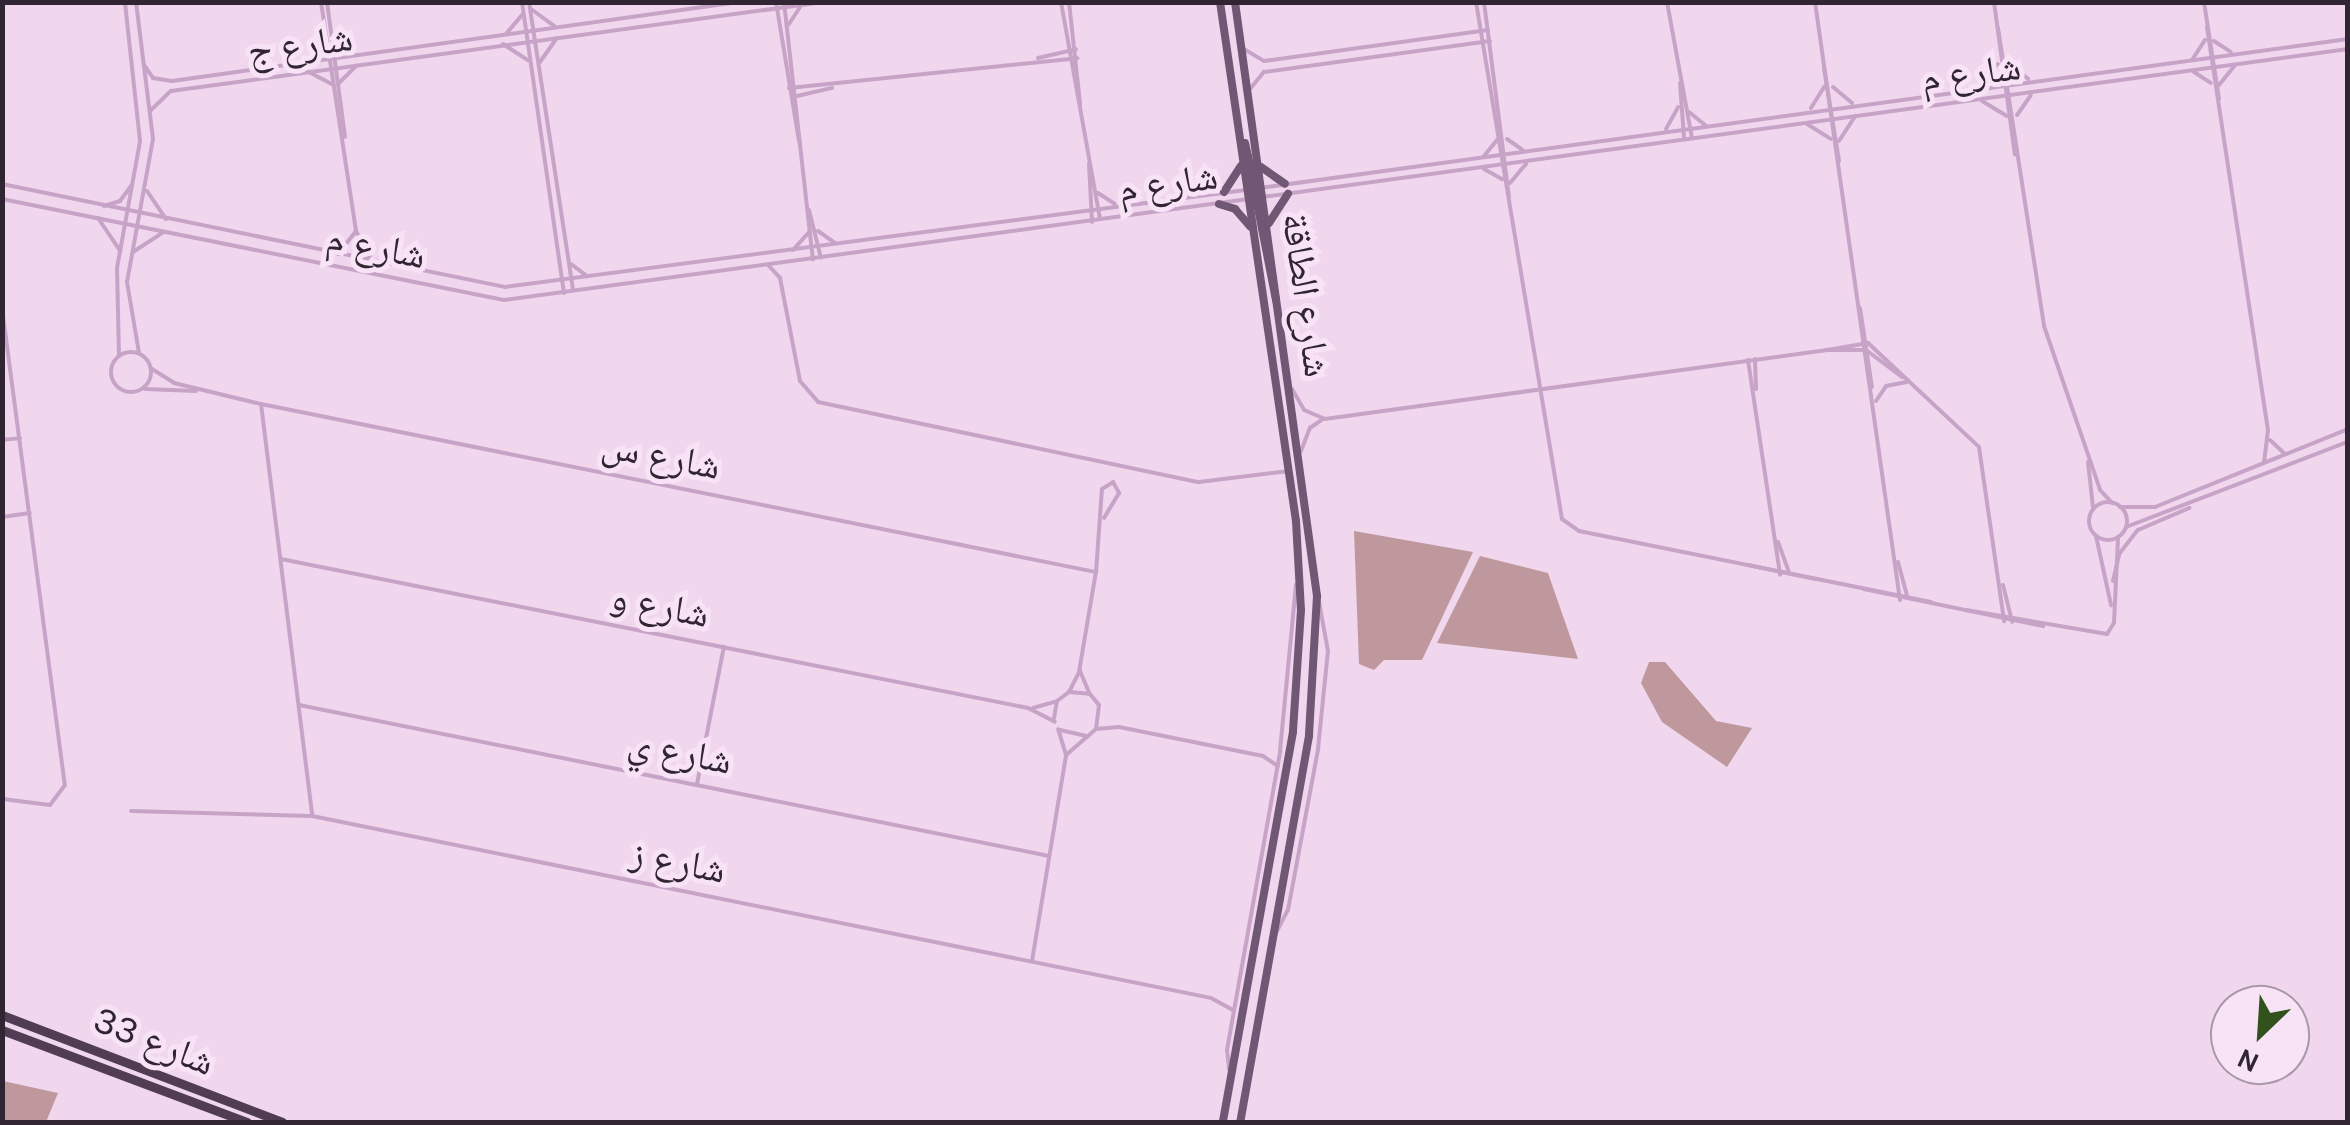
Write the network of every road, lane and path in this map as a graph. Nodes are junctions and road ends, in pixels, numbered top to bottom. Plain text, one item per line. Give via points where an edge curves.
1 (125, 2) edge
2 (136, 2) edge
3 (324, 2) edge
4 (738, 2) edge
5 (823, 2) edge
6 (1062, 2) edge
7 (1069, 2) edge
8 (1220, 2) edge
9 (1234, 2) edge
10 (1476, 2) edge
11 (1484, 2) edge
12 (1667, 2) edge
13 (1815, 2) edge
14 (1994, 2) edge
15 (2204, 2) edge
16 (527, 4) edge
17 (784, 5) edge
18 (776, 6) edge
19 (802, 6) junction
20 (523, 10) junction
21 (761, 10) junction
22 (559, 27) junction
23 (780, 27) junction
24 (788, 28) junction
25 (1998, 28) junction
26 (1488, 30) junction
27 (530, 31) junction
28 (1480, 31) junction
29 (1066, 33) junction
30 (504, 34) junction
31 (2209, 37) junction
32 (557, 38) junction
33 (2348, 39) edge
34 (1490, 40) junction
35 (532, 41) junction
36 (330, 42) junction
37 (1482, 42) junction
38 (503, 44) junction
39 (1241, 45) junction
40 (1369, 46) junction
41 (1076, 49) junction
42 (1068, 50) junction
43 (2348, 50) edge
44 (1056, 52) junction
45 (357, 54) junction
46 (2235, 54) junction
47 (1999, 55) junction
48 (2212, 57) junction
49 (332, 58) junction
50 (1069, 58) junction
51 (1077, 58) junction
52 (1371, 58) junction
53 (2007, 59) junction
54 (314, 60) junction
55 (1034, 60) junction
56 (1053, 60) junction
57 (2192, 60) junction
58 (359, 64) junction
59 (531, 64) junction
60 (2236, 64) junction
61 (144, 65) junction
62 (539, 66) junction
63 (334, 67) junction
64 (2214, 67) junction
65 (306, 71) junction
66 (2108, 71) junction
67 (2189, 71) junction
68 (1072, 72) junction
69 (2032, 81) junction
70 (1680, 82) junction
71 (2110, 82) junction
72 (1828, 83) junction
73 (336, 84) junction
74 (2011, 84) junction
75 (2003, 85) junction
76 (2216, 85) junction
77 (836, 86) junction
78 (789, 88) junction
79 (796, 88) junction
80 (1976, 89) junction
81 (2034, 92) junction
82 (1248, 94) junction
83 (2012, 95) junction
84 (794, 96) junction
85 (2004, 96) junction
86 (1234, 100) junction
87 (1977, 100) junction
88 (1679, 102) junction
89 (1080, 104) junction
90 (1856, 105) junction
91 (1686, 107) junction
92 (1831, 108) junction
93 (150, 111) junction
94 (1806, 111) junction
95 (1856, 115) junction
96 (2008, 117) junction
97 (1833, 118) junction
98 (2015, 120) junction
99 (1802, 123) junction
100 (1710, 126) junction
101 (1690, 128) junction
102 (1683, 129) junction
103 (1663, 131) junction
104 (1504, 135) junction
105 (1692, 138) junction
106 (1684, 139) junction
107 (1497, 140) junction
108 (1595, 141) junction
109 (1836, 142) junction
110 (1526, 151) junction
111 (1596, 152) junction
112 (1507, 154) junction
113 (1498, 155) junction
114 (1483, 156) junction
115 (2018, 159) junction
116 (1242, 161) junction
117 (1530, 161) junction
118 (1258, 164) junction
119 (1508, 164) junction
120 (1500, 166) junction
121 (1479, 168) junction
122 (135, 177) junction
123 (1502, 179) junction
124 (147, 183) junction
125 (1510, 183) junction
126 (2, 184) edge
127 (1285, 184) junction
128 (1093, 192) junction
129 (1224, 192) junction
130 (1255, 193) junction
131 (1288, 194) junction
132 (1508, 197) junction
133 (2, 198) edge
134 (1218, 204) junction
135 (98, 206) junction
136 (1119, 206) junction
137 (1099, 208) junction
138 (1091, 209) junction
139 (809, 210) junction
140 (1073, 212) junction
141 (129, 214) junction
142 (94, 216) junction
143 (138, 216) junction
144 (1020, 219) junction
145 (1100, 221) junction
146 (1092, 222) junction
147 (175, 223) junction
148 (126, 224) junction
149 (136, 226) junction
150 (1268, 228) junction
151 (816, 229) junction
152 (356, 231) junction
153 (810, 232) junction
154 (1023, 232) junction
155 (165, 233) junction
156 (1254, 234) junction
157 (892, 237) junction
158 (839, 244) junction
159 (820, 246) junction
160 (812, 248) junction
161 (894, 248) junction
162 (791, 250) junction
163 (120, 252) junction
164 (338, 255) junction
165 (131, 256) junction
166 (568, 258) junction
167 (822, 258) junction
168 (814, 259) junction
169 (372, 261) junction
170 (560, 261) junction
171 (789, 262) junction
172 (396, 266) junction
173 (768, 266) junction
174 (587, 276) junction
175 (394, 278) junction
176 (563, 278) junction
177 (570, 278) junction
178 (780, 278) junction
179 (550, 280) junction
180 (574, 292) junction
181 (564, 293) junction
182 (2, 308) edge
183 (1281, 319) junction
184 (1865, 343) junction
185 (1827, 350) junction
186 (1866, 350) junction
187 (139, 353) junction
188 (119, 356) junction
189 (1752, 360) junction
190 (152, 369) junction
191 (1902, 377) junction
192 (1909, 382) junction
193 (144, 389) junction
194 (1292, 389) junction
195 (1539, 392) junction
196 (215, 394) junction
197 (262, 404) junction
198 (1876, 406) junction
199 (1325, 419) junction
200 (2348, 429) edge
201 (2268, 430) junction
202 (20, 438) junction
203 (2, 440) edge
204 (2348, 442) edge
205 (1301, 450) junction
206 (2087, 452) junction
207 (2288, 452) junction
208 (2264, 462) junction
209 (1289, 471) junction
210 (2112, 503) junction
211 (2192, 505) junction
212 (2120, 507) junction
213 (2092, 511) junction
214 (30, 513) junction
215 (2, 517) edge
216 (1104, 518) junction
217 (2126, 527) junction
218 (2096, 536) junction
219 (2118, 537) junction
220 (1778, 542) junction
221 (281, 559) junction
222 (1898, 562) junction
223 (1748, 565) junction
224 (1778, 568) junction
225 (1788, 570) junction
226 (1096, 572) junction
227 (1300, 576) junction
228 (1780, 576) junction
229 (1788, 577) junction
230 (1818, 579) junction
231 (2003, 585) junction
232 (2112, 586) junction
233 (1864, 588) junction
234 (1899, 592) junction
235 (1907, 598) junction
236 (1900, 600) junction
237 (1966, 610) junction
238 (2003, 613) junction
239 (2011, 614) junction
240 (2114, 618) junction
241 (2004, 621) junction
242 (2012, 622) junction
243 (2046, 625) junction
244 (724, 647) junction
245 (1080, 666) junction
246 (1068, 692) junction
247 (1090, 694) junction
248 (1057, 701) junction
249 (299, 705) junction
250 (1028, 708) junction
251 (1101, 713) junction
252 (2, 715) edge
253 (1055, 722) junction
254 (1120, 726) junction
255 (1058, 729) junction
256 (1096, 729) junction
257 (2, 734) edge
258 (1086, 736) junction
259 (1280, 751) junction
260 (1066, 755) junction
261 (1263, 756) junction
262 (1278, 766) junction
263 (697, 784) junction
264 (2, 799) edge
265 (131, 812) dead end
266 (312, 816) junction
267 (1049, 856) junction
268 (1032, 962) junction
269 (1237, 994) junction
270 (1211, 998) junction
271 (1233, 1010) junction
272 (2, 1015) edge
273 (2, 1030) edge
274 (1231, 1077) junction
275 (244, 1122) edge
276 (282, 1122) edge
277 (1223, 1122) edge
278 (1240, 1122) edge

1 - 122 street via 140,141
2 - 61 street
3 - 36 street
4 - 22 street, شارع ج
5 - 19 street, شارع ج
6 - 29 street
7 - 41 street
8 - 86 main road, شارع الطاقة
9 - 39 main road, شارع الطاقة
10 - 28 street
11 - 26 street
12 - 70 street
13 - 72 street
14 - 25 street
15 - 31 street
16 - 20 street
16 - 22 street via 542,22
16 - 27 street
17 - 18 street, شارع ج
17 - 19 street, شارع ج
17 - 24 street
18 - 21 street, شارع ج
18 - 23 street
19 - 24 street
20 - 27 street
20 - 30 street
21 - 23 street
21 - 32 street, شارع ج
22 - 27 street, شارع ج
23 - 78 street
24 - 79 street
25 - 47 street
25 - 53 street
26 - 28 street
26 - 34 street
27 - 30 street, شارع ج
27 - 35 street
28 - 37 street
28 - 40 street
29 - 42 street
29 - 44 street
30 - 45 street, شارع ج
31 - 46 street
31 - 48 street
31 - 57 street
32 - 35 street, شارع ج
32 - 62 street
33 - 46 street, شارع م
34 - 37 street
34 - 104 street
35 - 38 street, شارع ج
35 - 59 street
35 - 62 street
36 - 45 street
36 - 49 street
36 - 54 street
37 - 52 street
37 - 107 street
38 - 58 street, شارع ج
38 - 59 street
39 - 40 street via 1264,61
39 - 82 main road, شارع الطاقة
40 - 52 street
41 - 42 street
41 - 51 street
42 - 44 street
42 - 50 street
43 - 60 street, شارع م
44 - 55 street
45 - 49 street, شارع ج
46 - 48 street, شارع م
47 - 75 street
47 - 80 street via 1993,77
48 - 57 street, شارع م
48 - 64 street
49 - 54 street, شارع ج
49 - 63 street
50 - 51 street
50 - 56 street
50 - 68 street
51 - 89 street
52 - 82 street via 1264,72
53 - 69 street
53 - 74 street
54 - 61 street, شارع ج via 165,82
55 - 56 street
55 - 77 street
56 - 68 street
57 - 66 street, شارع م
58 - 63 street, شارع ج
58 - 73 street
59 - 170 street
60 - 64 street, شارع م
60 - 76 street
61 - 93 street
62 - 166 street
63 - 65 street, شارع ج
63 - 73 street
64 - 67 street, شارع م
64 - 76 street
65 - 73 street
65 - 93 street, شارع ج via 171,92
66 - 69 street, شارع م
66 - 71 street
67 - 71 street, شارع م
67 - 76 street
68 - 89 street
69 - 74 street, شارع م
70 - 88 street
70 - 91 street
71 - 81 street, شارع م
72 - 90 street
72 - 92 street
72 - 94 street
73 - 152 street
74 - 75 street, شارع م
74 - 83 street
75 - 80 street, شارع م
75 - 85 street
76 - 201 street
77 - 79 street
77 - 84 street
78 - 79 street
78 - 84 street
79 - 84 street
80 - 90 street, شارع م
81 - 83 street, شارع م
81 - 98 street
82 - 118 main road, شارع الطاقة
83 - 85 street, شارع م
83 - 98 street
84 - 139 street
85 - 87 street, شارع م
85 - 96 street
86 - 116 main road, شارع الطاقة
86 - 130 main road
87 - 95 street, شارع م
87 - 96 street
88 - 102 street
88 - 103 street
89 - 128 street
90 - 92 street, شارع م
91 - 100 street
91 - 101 street
92 - 94 street, شارع م
92 - 97 street
93 - 124 street
94 - 100 street, شارع م
95 - 97 street, شارع م
95 - 109 street
96 - 115 street
97 - 99 street, شارع م
97 - 109 street
98 - 115 street
99 - 105 street, شارع م
99 - 109 street
100 - 101 street, شارع م
101 - 102 street, شارع م
101 - 105 street
102 - 103 street, شارع م
102 - 106 street
103 - 108 street, شارع م
104 - 110 street
104 - 112 street
105 - 106 street, شارع م
106 - 111 street, شارع م
107 - 113 street
107 - 114 street
108 - 110 street, شارع م
108 - 111 street
109 - 184 street
110 - 112 street, شارع م
111 - 117 street, شارع م
112 - 113 street, شارع م
112 - 119 street
113 - 114 street, شارع م
113 - 120 street
114 - 127 street, شارع م
115 - 206 street via 2044,326
116 - 129 main road
116 - 130 main road, شارع الطاقة
117 - 119 street, شارع م
117 - 125 street
118 - 127 main road
118 - 130 main road, شارع الطاقة
119 - 120 street, شارع م
119 - 125 street
120 - 121 street, شارع م
120 - 123 street
121 - 123 street
121 - 131 street, شارع م
122 - 135 street via 120,201
122 - 141 street
123 - 132 street
124 - 143 street
124 - 147 street via 154,210
125 - 132 street
126 - 135 street, شارع م
127 - 130 street, شارع م
128 - 136 street
128 - 137 street
128 - 138 street
128 - 140 street
129 - 130 street, شارع م
129 - 136 street, شارع م
130 - 131 street, شارع م
130 - 134 street, شارع م
130 - 150 main road, شارع الطاقة
130 - 156 main road, شارع الطاقة
130 - 183 main road
131 - 150 main road
132 - 195 street
133 - 142 street, شارع م
134 - 145 street, شارع م
134 - 156 main road via 1242,214
135 - 141 street, شارع م
136 - 137 street, شارع م
137 - 138 street, شارع م
137 - 145 street
138 - 140 street, شارع م
138 - 146 street
139 - 151 street
139 - 153 street
140 - 144 street, شارع م
141 - 143 street, شارع م
141 - 148 street
142 - 148 street, شارع م
142 - 163 street via 112,231
143 - 147 street, شارع م
143 - 149 street
144 - 154 street
144 - 157 street, شارع م
145 - 146 street, شارع م
146 - 154 street, شارع م
147 - 164 street, شارع م
148 - 149 street, شارع م
148 - 163 street
149 - 155 street, شارع م
149 - 165 street
150 - 183 main road, شارع الطاقة
151 - 158 street
151 - 159 street
152 - 164 street
152 - 169 street
153 - 160 street
153 - 162 street
154 - 161 street, شارع م
155 - 165 street via 145,240
155 - 175 street, شارع م
156 - 209 main road, شارع الطاقة
157 - 158 street, شارع م
157 - 161 street
158 - 159 street, شارع م
159 - 160 street, شارع م
159 - 167 street
160 - 162 street, شارع م
160 - 168 street
161 - 167 street, شارع م
162 - 174 street, شارع م
163 - 188 street
164 - 169 street, شارع م
165 - 187 street via 126,298
166 - 174 street
166 - 177 street
167 - 168 street, شارع م
168 - 171 street, شارع م
169 - 172 street, شارع م
170 - 176 street
170 - 179 street
171 - 173 street, شارع م
171 - 178 street
172 - 175 street
172 - 179 street, شارع م via 505,287
173 - 178 street
173 - 180 street, شارع م
174 - 177 street, شارع م
175 - 181 street, شارع م via 504,300
176 - 177 street, شارع م
176 - 179 street, شارع م
176 - 181 street
177 - 180 street
178 - 209 street via 800,381 818,402 1199,482
180 - 181 street, شارع م
182 - 202 street
183 - 194 main road, شارع الطاقة
184 - 185 street
184 - 186 street
184 - 191 street
185 - 186 street
185 - 189 street
186 - 191 street
186 - 198 street
187 - 188 street
187 - 190 street
188 - 193 street via 111,370 115,384 128,392
189 - 195 street
189 - 220 street
190 - 193 street
190 - 196 street, شارع س via 168,381
191 - 192 street
192 - 198 street via 1886,386
192 - 231 street via 1979,447
193 - 196 street, شارع س
194 - 199 street via 1304,410
194 - 205 main road, شارع الطاقة
195 - 199 street
195 - 223 street via 1565,522
196 - 197 street, شارع س
197 - 221 street
197 - 226 street, شارع س
198 - 222 street
199 - 205 street via 1310,428
200 - 207 street
201 - 207 street via 2274,448
201 - 208 street
202 - 203 street
202 - 214 street
204 - 211 street
205 - 278 main road, شارع الطاقة via 1317,596 1309,736
206 - 210 street
206 - 213 street
207 - 208 street
208 - 212 street via 2155,507
209 - 227 main road, شارع الطاقة
210 - 212 street
210 - 213 street
211 - 217 street
211 - 232 street via 2134,534 2120,554
212 - 217 street
213 - 218 street
214 - 215 street
214 - 264 street via 65,784 58,800 40,807
216 - 216 street via 1119,493 1111,482 1101,490
216 - 226 street
217 - 219 street
218 - 219 street
218 - 240 street
219 - 232 street
220 - 224 street
220 - 225 street
221 - 244 street, شارع و
221 - 249 street
222 - 234 street
222 - 235 street
223 - 224 street
223 - 228 street
224 - 225 street
224 - 228 street
225 - 229 street
225 - 230 street
226 - 245 street
227 - 259 street, شارع الطاقة
227 - 274 main road, شارع الطاقة via 1293,732
228 - 229 street
229 - 230 street
230 - 233 street
231 - 238 street
231 - 239 street
232 - 240 street
233 - 234 street
233 - 236 street
234 - 235 street
234 - 236 street
235 - 236 street
235 - 237 street
237 - 238 street
237 - 241 street
238 - 239 street
238 - 241 street
239 - 242 street
239 - 243 street
240 - 243 street via 2113,629 2098,636
241 - 242 street
242 - 243 street
244 - 250 street, شارع و
244 - 263 street
245 - 246 street
245 - 247 street
246 - 247 street
246 - 248 street
247 - 251 street
248 - 250 street, شارع و
248 - 253 street
249 - 263 street, شارع ي
249 - 266 street
250 - 253 street, شارع و
251 - 254 street
251 - 256 street
252 - 257 street
253 - 255 street
254 - 256 street
254 - 261 street
255 - 258 street
255 - 260 street
256 - 258 street
258 - 260 street
259 - 261 street
259 - 262 street, شارع الطاقة
260 - 267 street
261 - 262 street
262 - 269 street, شارع الطاقة
263 - 267 street, شارع ي
265 - 266 street, شارع ز
266 - 268 street, شارع ز
267 - 268 street
268 - 270 street, شارع ز
269 - 270 street, شارع ز
269 - 271 street, شارع الطاقة
270 - 271 street, شارع ز
271 - 274 street, شارع الطاقة via 1226,1050
272 - 276 highway, شارع 33
273 - 275 highway, شارع 33
274 - 277 main road, شارع الطاقة

